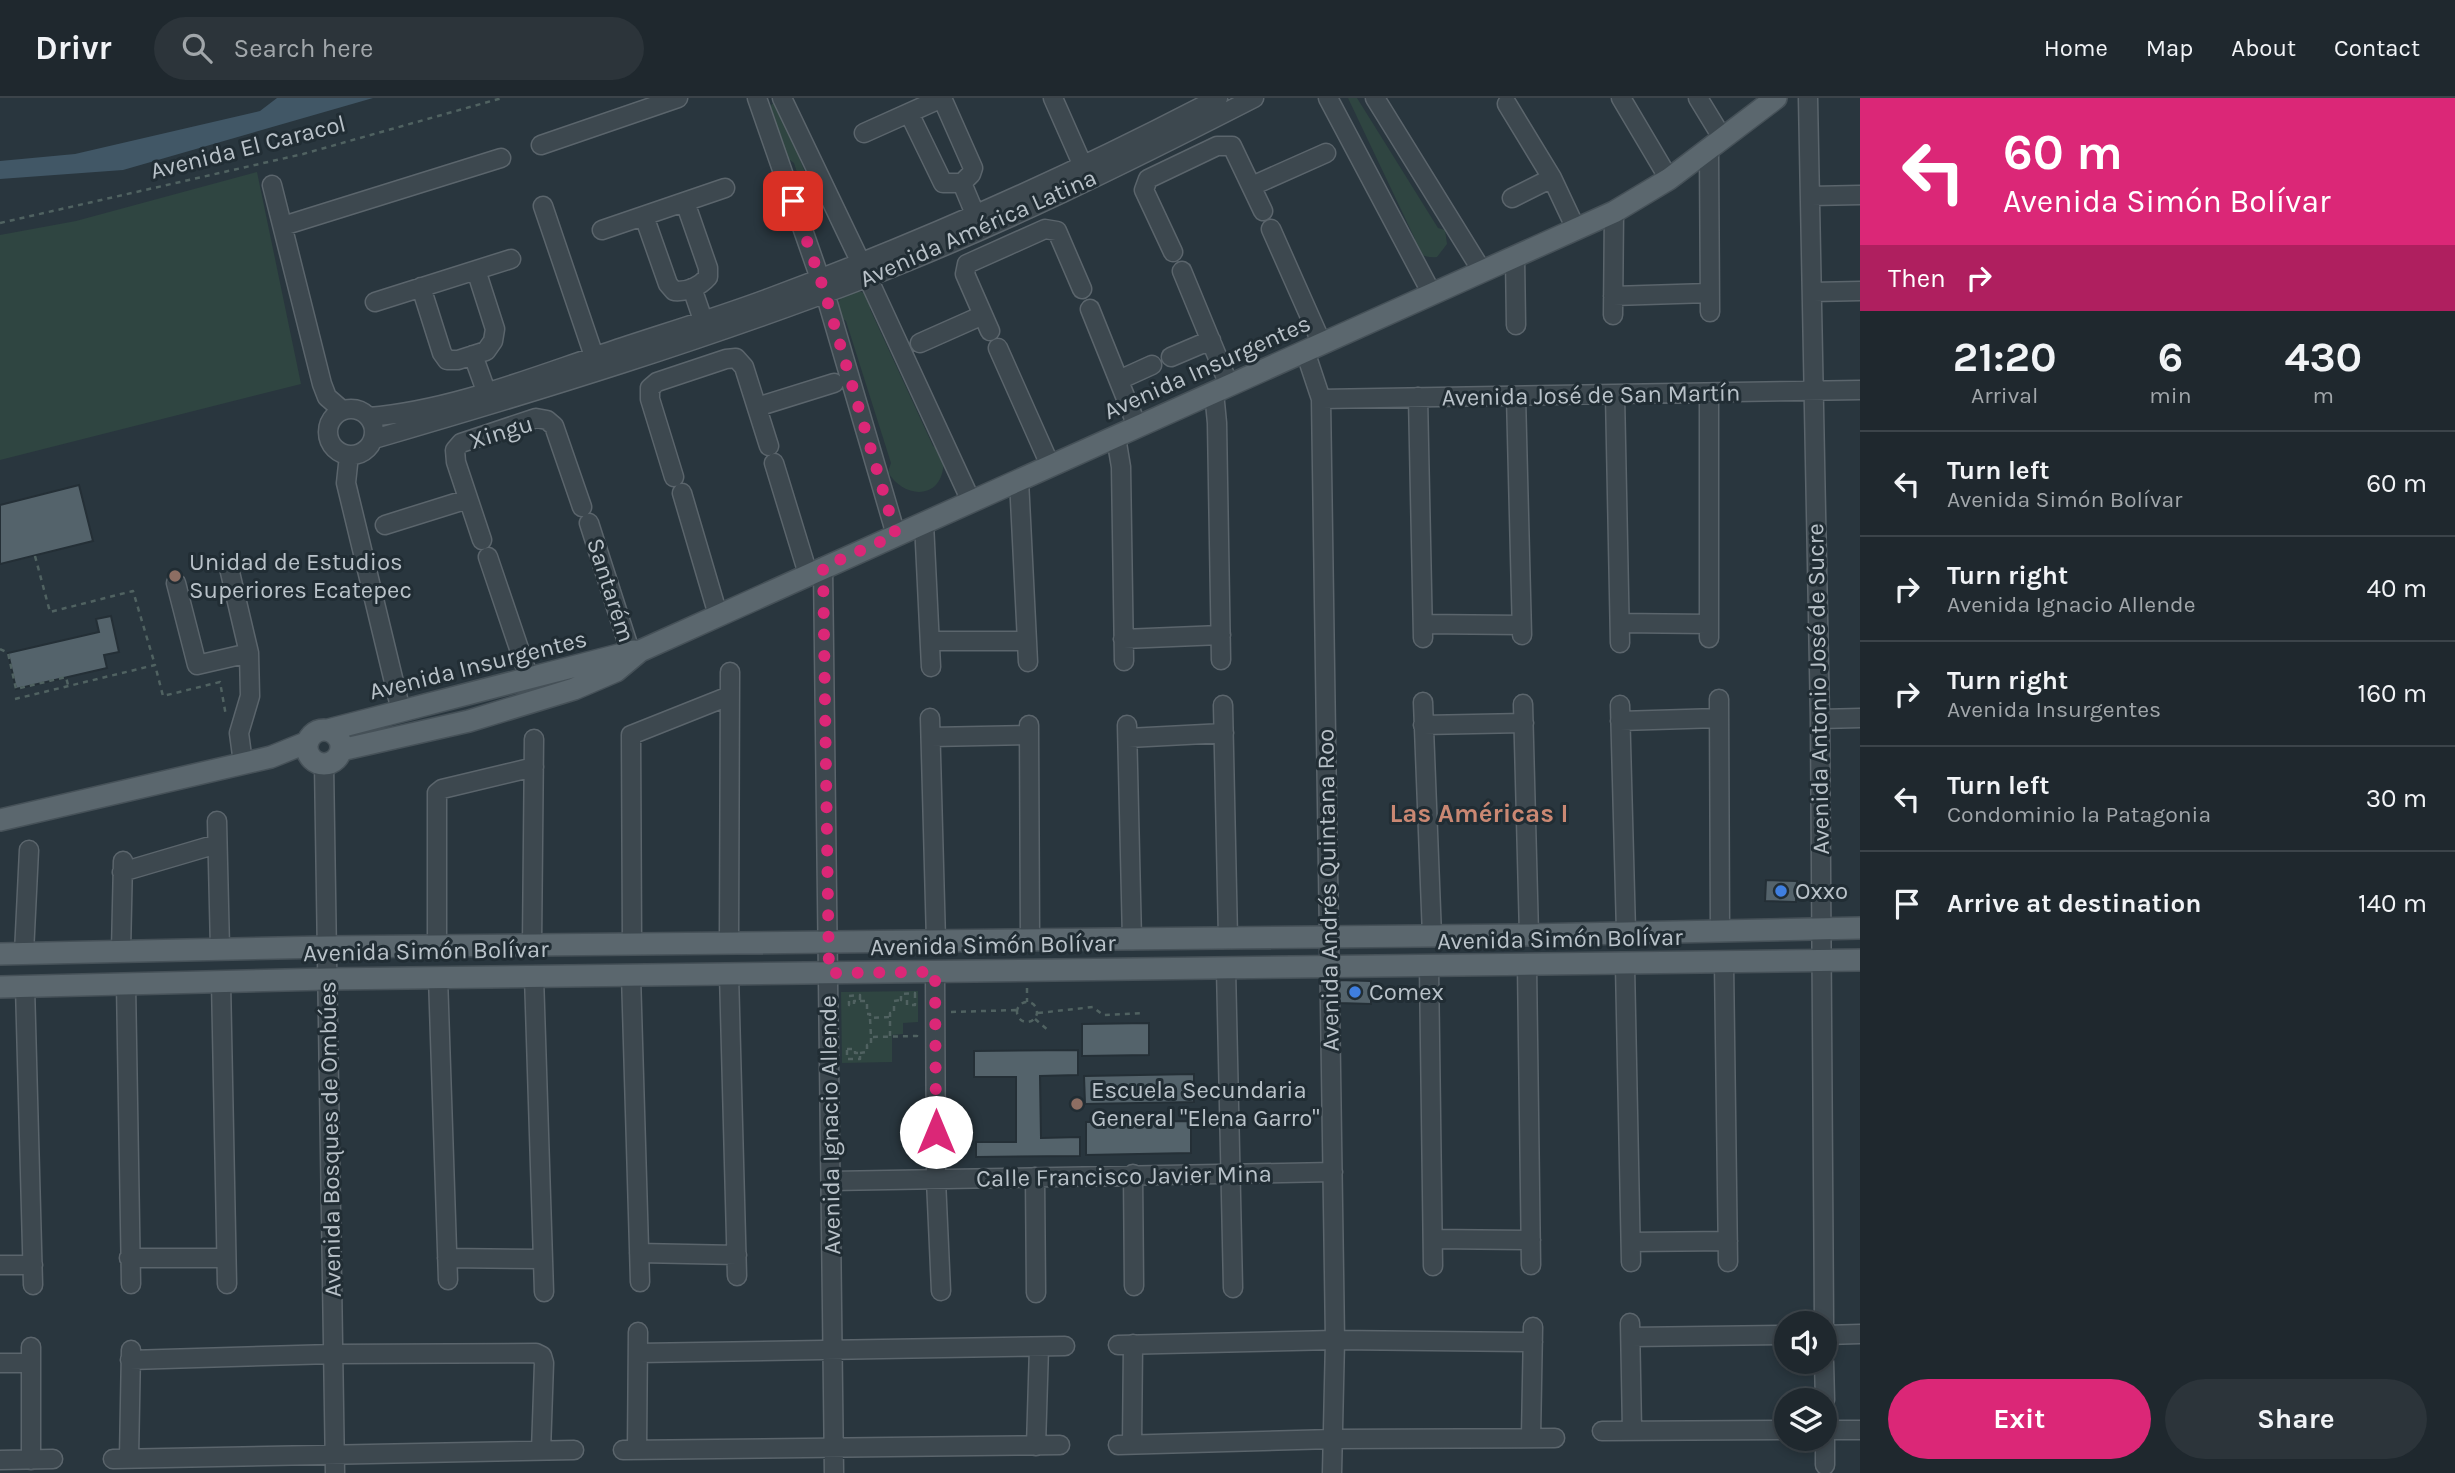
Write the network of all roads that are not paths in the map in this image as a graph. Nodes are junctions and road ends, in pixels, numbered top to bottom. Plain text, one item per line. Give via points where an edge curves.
1 (678, 98) edge
2 (757, 98) edge
3 (782, 98) edge
4 (942, 98) edge
5 (1053, 98) edge
6 (1218, 98) edge
7 (1254, 98) edge
8 (1328, 98) edge
9 (1375, 98) edge
10 (1620, 98) edge
11 (1698, 98) edge
12 (1776, 98) edge
13 (1808, 98) edge
14 (1507, 104) dead end
15 (1186, 106) edge
16 (909, 113) junction
17 (864, 133) dead end
18 (1177, 137) junction
19 (541, 145) dead end
20 (1716, 145) junction
21 (1326, 153) dead end
22 (501, 158) dead end
23 (1190, 159) junction
24 (1083, 166) junction
25 (1552, 178) junction
26 (1669, 179) junction
27 (962, 183) junction
28 (272, 185) dead end
29 (1252, 186) junction
30 (725, 188) dead end
31 (1860, 195) edge
32 (1811, 196) junction
33 (1512, 198) dead end
34 (685, 202) junction
35 (543, 206) dead end
36 (1263, 211) dead end
37 (1614, 212) junction
38 (975, 214) junction
39 (644, 216) junction
40 (993, 223) junction
41 (283, 226) junction
42 (1271, 229) dead end
43 (1576, 229) junction
44 (602, 230) dead end
45 (1003, 247) junction
46 (1173, 252) dead end
47 (1515, 257) junction
48 (511, 259) dead end
49 (476, 270) junction
50 (864, 270) junction
51 (1182, 271) dead end
52 (1482, 271) junction
53 (822, 286) junction
54 (421, 287) junction
55 (692, 288) junction
56 (1082, 289) dead end
57 (1860, 291) edge
58 (1813, 292) junction
59 (1709, 293) junction
60 (1432, 294) junction
61 (1613, 296) junction
62 (374, 302) dead end
63 (1090, 309) dead end
64 (1710, 312) dead end
65 (1613, 315) dead end
66 (703, 320) junction
67 (1516, 325) dead end
68 (1210, 340) junction
69 (682, 343) junction
70 (920, 343) dead end
71 (998, 348) dead end
72 (1313, 348) junction
73 (473, 355) junction
74 (594, 356) junction
75 (1171, 357) dead end
76 (1152, 365) dead end
77 (691, 371) junction
78 (1119, 380) junction
79 (834, 383) dead end
80 (1222, 389) junction
81 (1860, 390) edge
82 (1814, 391) junction
83 (1709, 393) junction
84 (1615, 394) junction
85 (1516, 396) junction
86 (492, 397) junction
87 (1418, 397) junction
88 (1321, 399) junction
89 (757, 407) junction
90 (342, 410) junction
91 (369, 417) junction
92 (1137, 426) junction
93 (507, 428) junction
94 (1115, 437) junction
95 (373, 439) junction
96 (349, 455) junction
97 (1050, 466) junction
98 (674, 477) dead end
99 (1019, 480) junction
100 (682, 494) dead end
101 (468, 499) junction
102 (971, 501) junction
103 (585, 515) joint
104 (924, 523) junction
105 (385, 525) dead end
106 (896, 535) junction
107 (229, 568) dead end
108 (816, 570) junction
109 (176, 583) dead end
110 (718, 615) junction
111 (1620, 623) junction
112 (1221, 635) junction
113 (1123, 639) junction
114 (931, 641) junction
115 (1027, 641) junction
116 (1620, 643) dead end
117 (249, 653) junction
118 (634, 653) junction
119 (1221, 660) dead end
120 (1124, 661) dead end
121 (1028, 662) dead end
122 (931, 667) dead end
123 (730, 672) dead end
124 (529, 678) junction
125 (729, 696) junction
126 (1719, 699) dead end
127 (1423, 702) dead end
128 (1523, 704) dead end
129 (1223, 705) dead end
130 (401, 711) junction
131 (930, 718) dead end
132 (1719, 718) junction
133 (1860, 718) edge
134 (1821, 719) junction
135 (1524, 723) junction
136 (1423, 725) junction
137 (328, 730) junction
138 (1224, 733) junction
139 (931, 737) junction
140 (534, 739) dead end
141 (341, 750) junction
142 (314, 754) junction
143 (243, 763) junction
144 (534, 767) junction
145 (0, 820) edge
146 (217, 821) dead end
147 (217, 844) junction
148 (29, 850) dead end
149 (1821, 928) junction
150 (1860, 928) edge
151 (1720, 931) junction
152 (1626, 932) junction
153 (1529, 935) junction
154 (1432, 936) junction
155 (1328, 937) junction
156 (1228, 938) junction
157 (1079, 940) junction
158 (1132, 940) junction
159 (936, 941) junction
160 (1030, 941) junction
161 (829, 942) junction
162 (729, 943) junction
163 (632, 944) junction
164 (532, 945) junction
165 (438, 946) junction
166 (327, 947) junction
167 (220, 949) junction
168 (121, 951) junction
169 (24, 953) junction
170 (0, 954) edge
171 (1860, 960) edge
172 (1821, 961) junction
173 (1724, 963) junction
174 (1527, 965) junction
175 (1625, 965) junction
176 (1329, 967) junction
177 (1429, 967) junction
178 (1226, 968) junction
179 (1078, 970) junction
180 (935, 972) junction
181 (829, 973) junction
182 (729, 974) junction
183 (631, 975) junction
184 (534, 976) junction
185 (438, 977) junction
186 (327, 979) junction
187 (221, 981) junction
188 (126, 983) junction
189 (25, 986) junction
190 (0, 987) edge
191 (1231, 1172) junction
192 (1333, 1172) junction
193 (1133, 1174) junction
194 (1035, 1177) junction
195 (831, 1181) junction
196 (936, 1181) junction
197 (1433, 1239) junction
198 (1531, 1240) junction
199 (1631, 1241) junction
200 (1728, 1241) junction
201 (639, 1253) junction
202 (737, 1255) junction
203 (129, 1258) junction
204 (226, 1258) junction
205 (447, 1258) junction
206 (542, 1258) junction
207 (1631, 1262) dead end
208 (1728, 1262) dead end
209 (0, 1265) edge
210 (33, 1265) junction
211 (1531, 1265) dead end
212 (1433, 1266) dead end
213 (737, 1276) dead end
214 (448, 1280) dead end
215 (640, 1282) dead end
216 (131, 1284) dead end
217 (227, 1284) dead end
218 (33, 1285) dead end
219 (1134, 1286) dead end
220 (1233, 1288) dead end
221 (940, 1291) dead end
222 (544, 1292) dead end
223 (1036, 1293) dead end
224 (1824, 1311) edge
225 (638, 1332) dead end
226 (1860, 1334) edge
227 (1774, 1335) edge
228 (1837, 1335) edge
229 (1335, 1340) junction
230 (1065, 1346) dead end
231 (1039, 1347) junction
232 (833, 1351) junction
233 (639, 1353) junction
234 (333, 1354) junction
235 (0, 1363) edge
236 (1632, 1430) junction
237 (1774, 1430) edge
238 (1837, 1430) edge
239 (1860, 1430) edge
240 (1602, 1431) dead end
241 (1531, 1437) junction
242 (1555, 1438) dead end
243 (1333, 1439) junction
244 (1060, 1445) dead end
245 (1036, 1446) junction
246 (834, 1449) junction
247 (575, 1450) dead end
248 (541, 1451) junction
249 (1825, 1451) edge
250 (334, 1455) junction
251 (53, 1459) dead end
252 (0, 1460) edge
253 (31, 1460) junction
254 (1825, 1465) dead end
255 (335, 1473) edge
256 (835, 1473) edge
257 (1332, 1473) edge

1 - 19 street
2 - 53 street
3 - 50 street
4 - 16 street
4 - 27 street via 973,168
5 - 24 street
6 - 15 street, Avenida América Latina
7 - 18 street, Avenida América Latina
8 - 60 street
9 - 52 street
10 - 26 street
11 - 20 street
12 - 20 main road, Avenida Insurgentes
13 - 32 street, Avenida Antonio José de Sucre
14 - 25 street
15 - 24 street, Avenida América Latina
16 - 17 street
16 - 27 street via 943,183
18 - 23 street
18 - 40 street, Avenida América Latina
20 - 26 main road, Avenida Insurgentes
20 - 59 street
21 - 29 street
22 - 41 street
23 - 29 street via 1217,146 1232,146
23 - 46 street via 1148,179 1144,190
24 - 38 street, Avenida América Latina
25 - 33 street
25 - 43 street
26 - 37 main road, Avenida Insurgentes
27 - 38 street
28 - 41 street
29 - 36 street
30 - 34 street
31 - 32 street
32 - 58 street, Avenida Antonio José de Sucre
34 - 39 street
34 - 55 street via 708,268 708,277
35 - 74 street
37 - 43 main road, Avenida Insurgentes
37 - 61 street
38 - 50 street, Avenida América Latina
39 - 44 street
39 - 55 street via 668,284 674,291
40 - 45 street
40 - 50 street, Avenida América Latina
41 - 90 street via 322,384 327,397
42 - 72 street, Avenida Andrés Quintana Roo
43 - 47 main road, Avenida Insurgentes
45 - 56 street via 1045,229 1057,231
45 - 70 street via 967,264 965,274 987,323
47 - 52 main road, Avenida Insurgentes
47 - 67 street
48 - 49 street
49 - 54 street
49 - 73 street via 495,330 486,351
50 - 53 street, Avenida América Latina
50 - 102 street
51 - 68 street
52 - 60 main road, Avenida Insurgentes
53 - 66 street, Avenida América Latina
53 - 69 street, Avenida América Latina
53 - 106 street
54 - 62 street
54 - 73 street via 447,360
55 - 66 street
57 - 58 street
58 - 82 street, Avenida Antonio José de Sucre
59 - 61 street
59 - 64 street
60 - 72 main road, Avenida Insurgentes
61 - 65 street
63 - 78 street
66 - 74 street, Avenida América Latina
68 - 75 street
68 - 80 street
69 - 77 street
69 - 86 street, Avenida América Latina
71 - 97 street
72 - 80 main road, Avenida Insurgentes
72 - 88 street, Avenida Andrés Quintana Roo
73 - 86 street
74 - 86 street, Avenida América Latina
76 - 78 street
77 - 89 street, Avenida Ignacio Allende via 736,358 744,367
77 - 98 street via 650,388
78 - 92 street
79 - 89 street
80 - 92 main road, Avenida Insurgentes
80 - 112 street via 1217,423
81 - 82 street, Avenida José de San Martín
82 - 83 street, Avenida José de San Martín
82 - 134 street, Avenida Antonio José de Sucre
83 - 84 street, Avenida José de San Martín
83 - 111 street via 1709,631
84 - 85 street, Avenida José de San Martín
84 - 111 street
85 - 87 street, Avenida José de San Martín
85 - 87 street via 1522,630 1423,631
86 - 91 street, Avenida América Latina
86 - 93 street
86 - 95 street, Avenida América Latina
87 - 88 street, Avenida José de San Martín
88 - 155 street, Avenida Andrés Quintana Roo
89 - 108 street, Avenida Ignacio Allende
90 - 91 street, Avenida América Latina via 352,408
90 - 96 street via 331,420 328,435 335,449
91 - 95 street
92 - 94 main road, Avenida Insurgentes
93 - 101 street, Xingu via 461,443 455,450
93 - 103 street, Xingu via 536,418 554,426
94 - 97 main road, Avenida Insurgentes
94 - 113 street via 1121,467
95 - 96 street, Avenida América Latina via 365,451
96 - 130 street via 346,483
97 - 99 main road, Avenida Insurgentes
99 - 102 main road, Avenida Insurgentes
99 - 115 street
100 - 110 street
101 - 105 street
101 - 124 street, Xingu
102 - 104 main road, Avenida Insurgentes
103 - 118 street, Santarém
104 - 106 main road, Avenida Insurgentes
104 - 114 street
106 - 108 main road, Avenida Insurgentes
107 - 117 street
108 - 110 main road, Avenida Insurgentes
108 - 161 street, Avenida Ignacio Allende
109 - 117 street via 197,665
110 - 118 main road, Avenida Insurgentes
111 - 116 street
112 - 113 street
112 - 119 street
113 - 120 street
114 - 115 street
114 - 122 street
115 - 121 street
117 - 143 street via 250,695 239,733
118 - 124 main road, Avenida Insurgentes
118 - 141 main road, Avenida Insurgentes via 616,671 574,689 470,721
123 - 125 street
124 - 130 main road, Avenida Insurgentes
125 - 162 street
125 - 163 street via 631,734
126 - 132 street
127 - 136 street
128 - 135 street
129 - 138 street
130 - 137 main road, Avenida Insurgentes
131 - 139 street
132 - 151 street
132 - 152 street via 1620,713
133 - 134 street
134 - 149 street, Avenida Antonio José de Sucre
135 - 136 street
135 - 153 street
136 - 154 street
137 - 141 main road via 336,734
137 - 142 main road via 316,732
138 - 156 street
138 - 158 street via 1128,731
139 - 159 street
139 - 160 street via 1029,730
140 - 144 street
141 - 142 main road via 332,762
142 - 143 main road
142 - 166 street, Avenida Bosques de Ombúes
143 - 145 main road
144 - 164 street
144 - 165 street via 437,793
146 - 147 street
147 - 167 street
147 - 168 street via 122,867
148 - 169 street
149 - 150 main road, Avenida Simón Bolívar
149 - 151 main road, Avenida Simón Bolívar
149 - 172 street, Avenida Antonio José de Sucre
151 - 152 main road, Avenida Simón Bolívar
152 - 153 main road, Avenida Simón Bolívar
153 - 154 main road, Avenida Simón Bolívar
154 - 155 main road, Avenida Simón Bolívar
155 - 156 main road, Avenida Simón Bolívar
155 - 176 street, Avenida Andrés Quintana Roo
156 - 158 main road, Avenida Simón Bolívar
157 - 158 main road, Avenida Simón Bolívar
157 - 160 main road, Avenida Simón Bolívar
157 - 179 main road
159 - 160 main road, Avenida Simón Bolívar
159 - 161 main road, Avenida Simón Bolívar
161 - 162 main road, Avenida Simón Bolívar
161 - 181 street, Avenida Ignacio Allende
162 - 163 main road, Avenida Simón Bolívar
163 - 164 main road, Avenida Simón Bolívar
164 - 165 main road, Avenida Simón Bolívar
165 - 166 main road, Avenida Simón Bolívar
166 - 167 main road, Avenida Simón Bolívar
166 - 186 street, Avenida Bosques de Ombúes
167 - 168 main road, Avenida Simón Bolívar
168 - 169 main road, Avenida Simón Bolívar
169 - 170 main road, Avenida Simón Bolívar
171 - 172 main road, Avenida Simón Bolívar
172 - 173 main road, Avenida Simón Bolívar
172 - 224 street, Avenida Antonio José de Sucre
173 - 175 main road, Avenida Simón Bolívar
173 - 200 street
174 - 175 main road, Avenida Simón Bolívar
174 - 177 main road, Avenida Simón Bolívar
174 - 198 street
175 - 199 street
176 - 177 main road, Avenida Simón Bolívar
176 - 178 main road, Avenida Simón Bolívar
176 - 192 street, Avenida Andrés Quintana Roo
177 - 197 street
178 - 179 main road, Avenida Simón Bolívar
178 - 191 street
179 - 180 main road, Avenida Simón Bolívar
180 - 181 main road, Avenida Simón Bolívar
180 - 196 street
181 - 182 main road, Avenida Simón Bolívar
181 - 195 street, Avenida Ignacio Allende
182 - 183 main road, Avenida Simón Bolívar
182 - 202 street
183 - 184 main road, Avenida Simón Bolívar
183 - 201 street
184 - 185 main road, Avenida Simón Bolívar
184 - 206 street
185 - 186 main road, Avenida Simón Bolívar
185 - 205 street
186 - 187 main road, Avenida Simón Bolívar
186 - 234 street, Avenida Bosques de Ombúes
187 - 188 main road, Avenida Simón Bolívar
187 - 204 street
188 - 189 main road, Avenida Simón Bolívar
188 - 203 street
189 - 190 main road, Avenida Simón Bolívar
189 - 210 street
191 - 192 street, Calle Francisco Javier Mina
191 - 193 street, Calle Francisco Javier Mina
191 - 220 street
192 - 229 street, Avenida Andrés Quintana Roo
193 - 194 street, Calle Francisco Javier Mina
193 - 219 street
194 - 196 street, Calle Francisco Javier Mina
194 - 223 street
195 - 196 street, Calle Francisco Javier Mina
195 - 232 street, Avenida Ignacio Allende
196 - 221 street
197 - 198 street
197 - 212 street
198 - 211 street
199 - 200 street
199 - 207 street
200 - 208 street
201 - 202 street
201 - 215 street
202 - 213 street
203 - 204 street
203 - 216 street
204 - 217 street
205 - 206 street
205 - 214 street
206 - 222 street
209 - 210 street
210 - 218 street
225 - 233 street
226 - 228 street
227 - 236 street via 1630,1330
229 - 241 street via 1533,1335
229 - 243 street, Avenida Andrés Quintana Roo
229 - 243 street via 1125,1344 1125,1445
230 - 231 street
231 - 232 street
231 - 245 street
232 - 233 street
232 - 246 street, Avenida Ignacio Allende
233 - 246 street via 630,1450
234 - 248 street via 536,1353 544,1363
234 - 250 street, Avenida Bosques de Ombúes
234 - 250 street via 131,1355 121,1458
235 - 253 street via 31,1355
236 - 237 street
236 - 240 street
238 - 239 street
241 - 242 street
241 - 243 street
243 - 257 street, Avenida Andrés Quintana Roo
244 - 245 street
245 - 246 street
246 - 256 street, Avenida Ignacio Allende
247 - 248 street
248 - 250 street
249 - 254 street
250 - 255 street, Avenida Bosques de Ombúes
251 - 253 street
252 - 253 street

